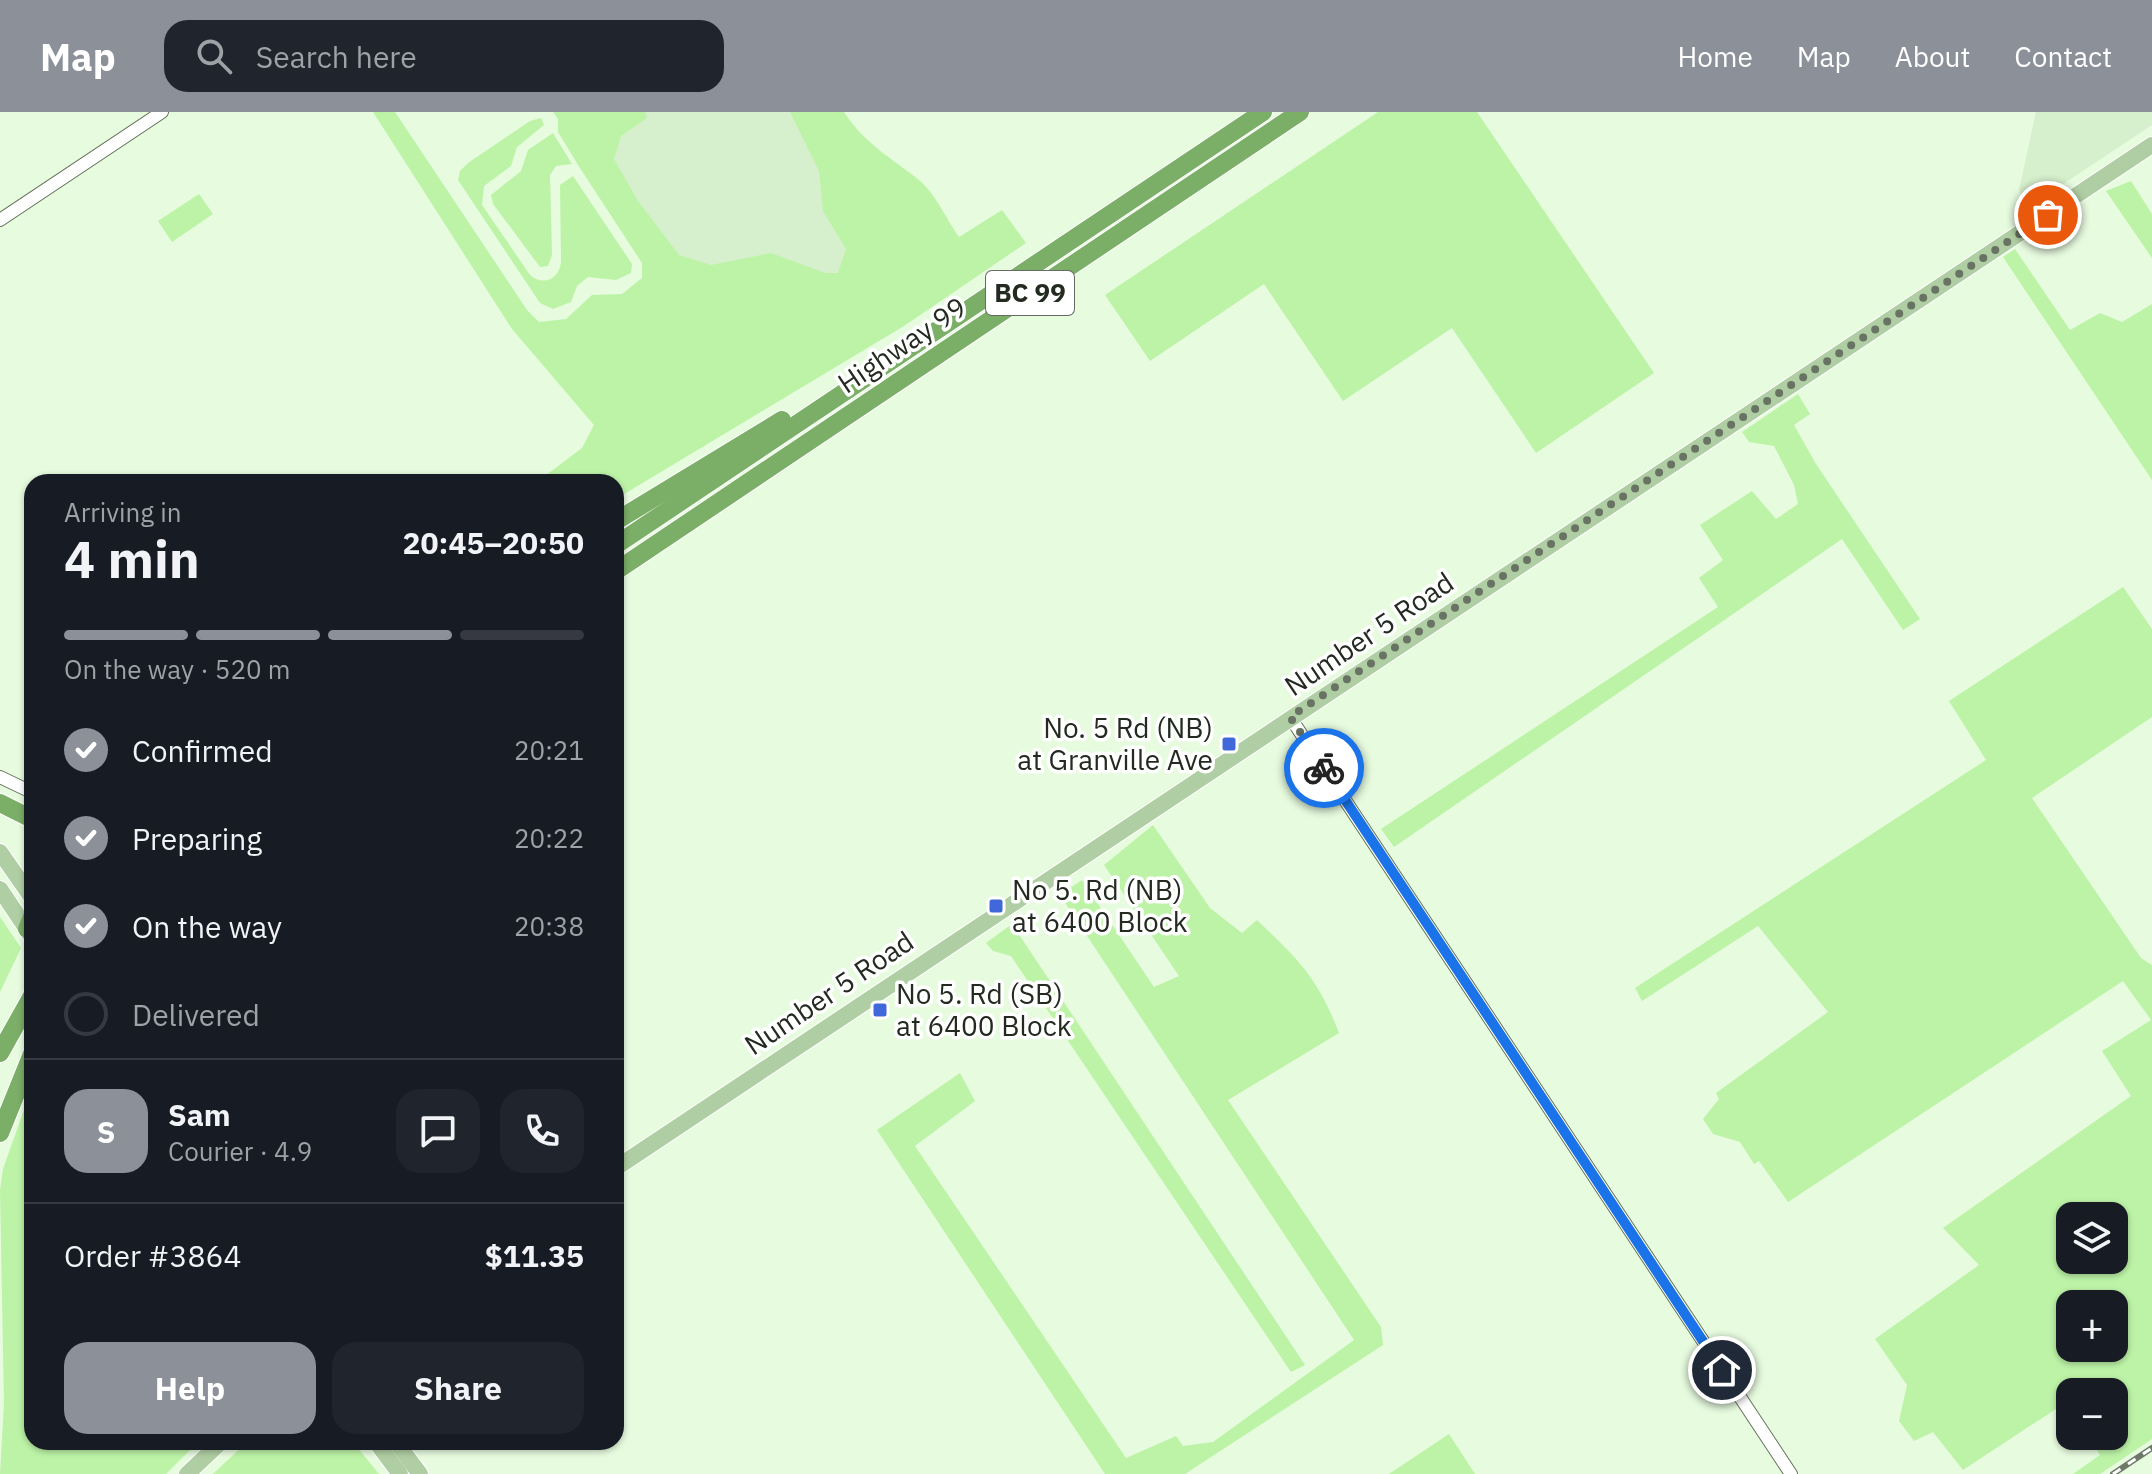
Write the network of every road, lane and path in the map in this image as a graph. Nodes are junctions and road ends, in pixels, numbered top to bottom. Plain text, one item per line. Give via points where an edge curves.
1 (162, 112) edge
2 (1263, 112) edge
3 (1300, 112) edge
4 (2152, 145) edge
5 (0, 220) edge
6 (855, 383) junction
7 (624, 516) edge
8 (624, 540) edge
9 (624, 566) edge
10 (1290, 717) junction
11 (0, 777) edge
12 (24, 789) edge
13 (0, 803) edge
14 (24, 815) edge
15 (0, 852) edge
16 (24, 886) edge
17 (0, 889) edge
18 (24, 920) edge
19 (24, 1010) edge
20 (0, 1053) edge
21 (24, 1074) edge
22 (0, 1133) edge
23 (624, 1163) edge
24 (212, 1450) edge
25 (382, 1450) edge
26 (402, 1450) edge
27 (187, 1474) edge
28 (400, 1474) edge
29 (420, 1474) edge
30 (1791, 1474) edge

1 - 5 street
2 - 6 highway, Highway 99 / BC 99
3 - 9 highway, Highway 99 / BC 99
4 - 10 main road, Number 5 Road
6 - 7 highway via 794,413
6 - 8 highway, Highway 99 / BC 99
10 - 23 main road, Number 5 Road
10 - 30 street
11 - 12 street
13 - 14 highway
15 - 16 main road
17 - 18 main road
19 - 20 highway
21 - 22 highway
24 - 27 main road
25 - 28 main road
26 - 29 main road

